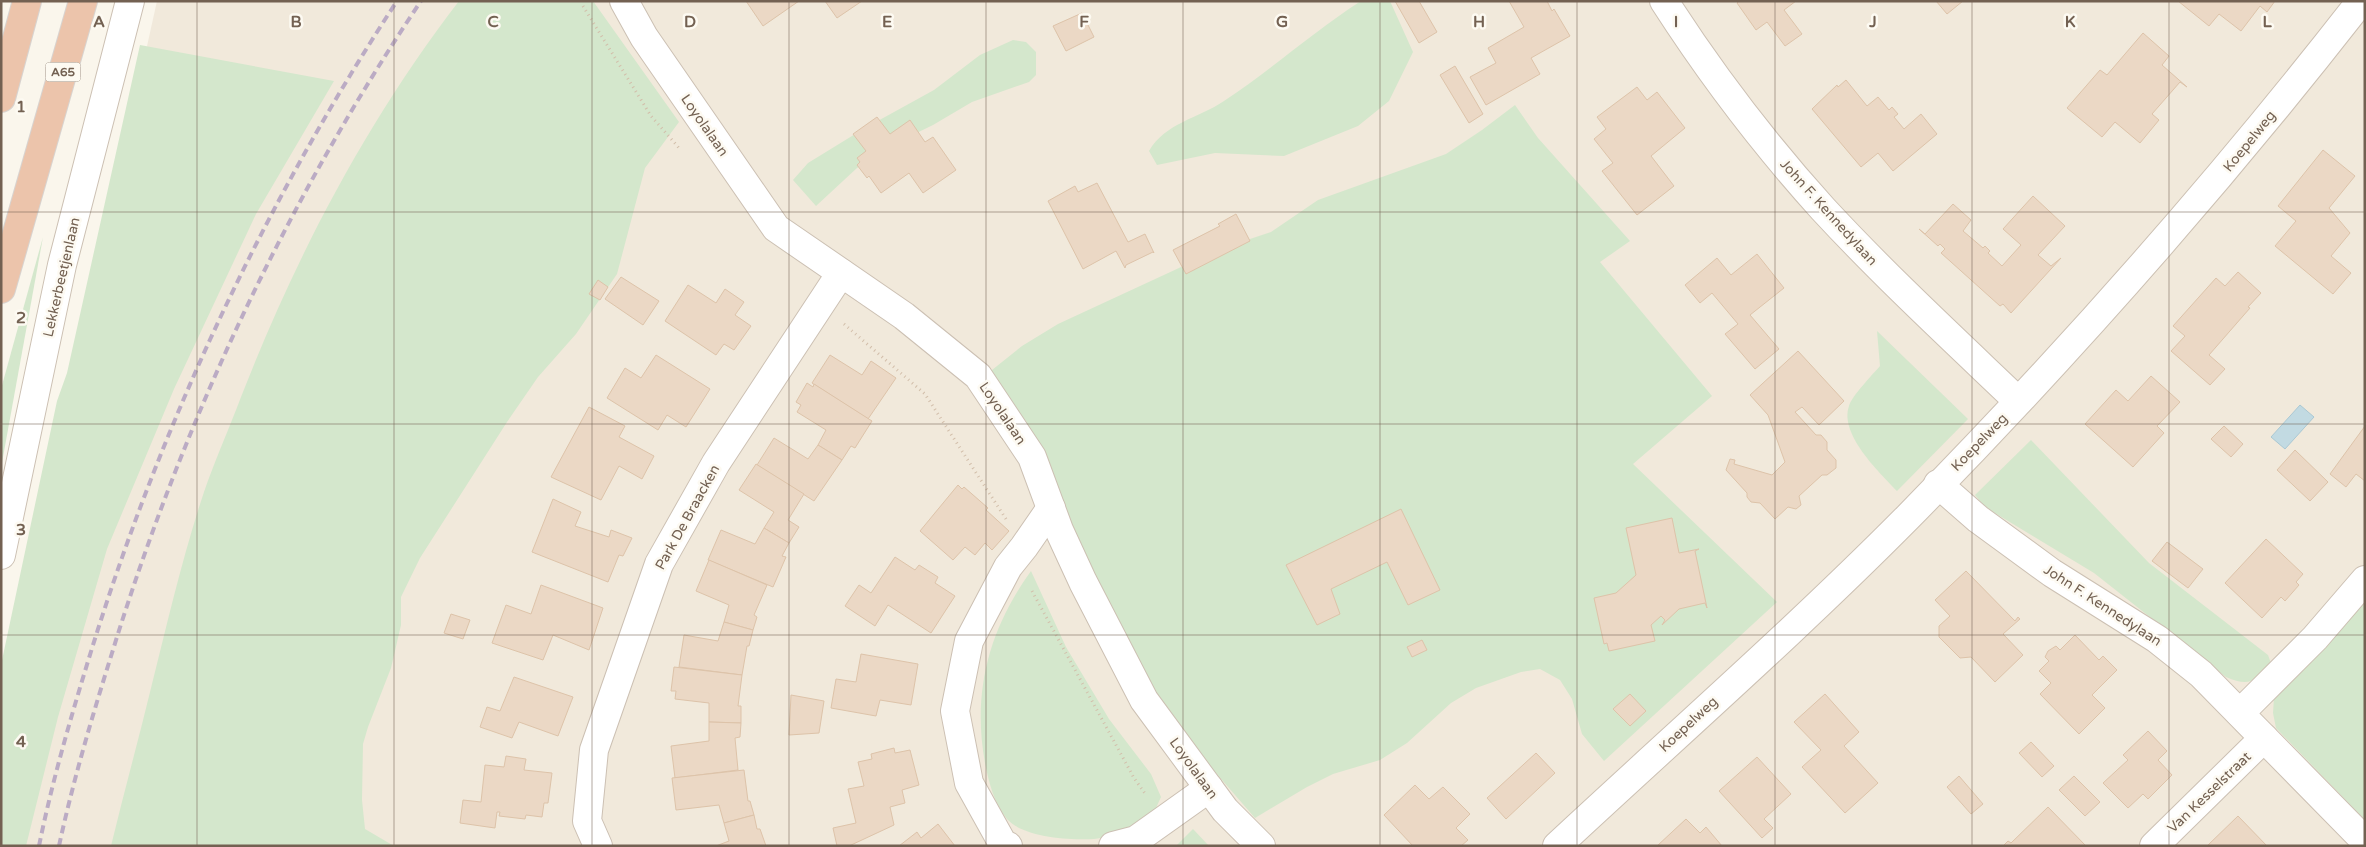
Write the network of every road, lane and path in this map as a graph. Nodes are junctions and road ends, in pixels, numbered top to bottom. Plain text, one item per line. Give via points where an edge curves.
1 (27, 1) edge
2 (83, 1) edge
3 (130, 1) edge
4 (583, 1) edge
5 (624, 1) edge
6 (1664, 1) edge
7 (2361, 1) edge
8 (1, 98) edge
9 (684, 152) dead end
10 (841, 272) junction
11 (1, 289) edge
12 (820, 303) junction
13 (2018, 401) junction
14 (1938, 484) junction
15 (1051, 508) junction
16 (1024, 547) junction
17 (1, 556) edge
18 (2365, 580) edge
19 (2240, 713) junction
20 (2264, 738) junction
21 (1209, 788) junction
22 (1163, 820) junction
23 (2365, 841) edge
24 (598, 846) edge
25 (1008, 846) edge
26 (1114, 846) edge
27 (1261, 846) edge
28 (1556, 846) edge
29 (2154, 846) edge

1 - 8 highway
2 - 11 highway, A65
3 - 17 street, Lekkerbeetjenlaan via 62,264
4 - 9 path via 583,6 651,116
5 - 10 street, Loyolalaan via 644,37 776,228
6 - 13 street, John F. Kennedylaan via 1718,78 1823,208 1905,295
7 - 13 street, Koepelweg via 2170,236
10 - 12 street, Park De Braacken
10 - 15 street, Loyolalaan via 904,316 978,376 1032,457
12 - 16 path via 925,394
12 - 24 street, Park De Braacken via 716,463 659,564 594,750 588,821
13 - 14 street, Koepelweg
14 - 19 street, John F. Kennedylaan via 1978,519 2052,573 2157,639
14 - 28 street, Koepelweg via 1789,631
15 - 16 street
15 - 21 street, Loyolalaan via 1083,582 1144,700
16 - 22 path via 1025,579 1134,778
16 - 25 street via 1008,567 969,641 955,711 969,783 1003,844
18 - 19 street via 2315,638
19 - 20 street, John F. Kennedylaan
20 - 23 street, John F. Kennedylaan
20 - 29 street, Van Kesselstraat
21 - 22 street
21 - 27 street, Loyolalaan via 1225,810
22 - 26 street via 1136,840

